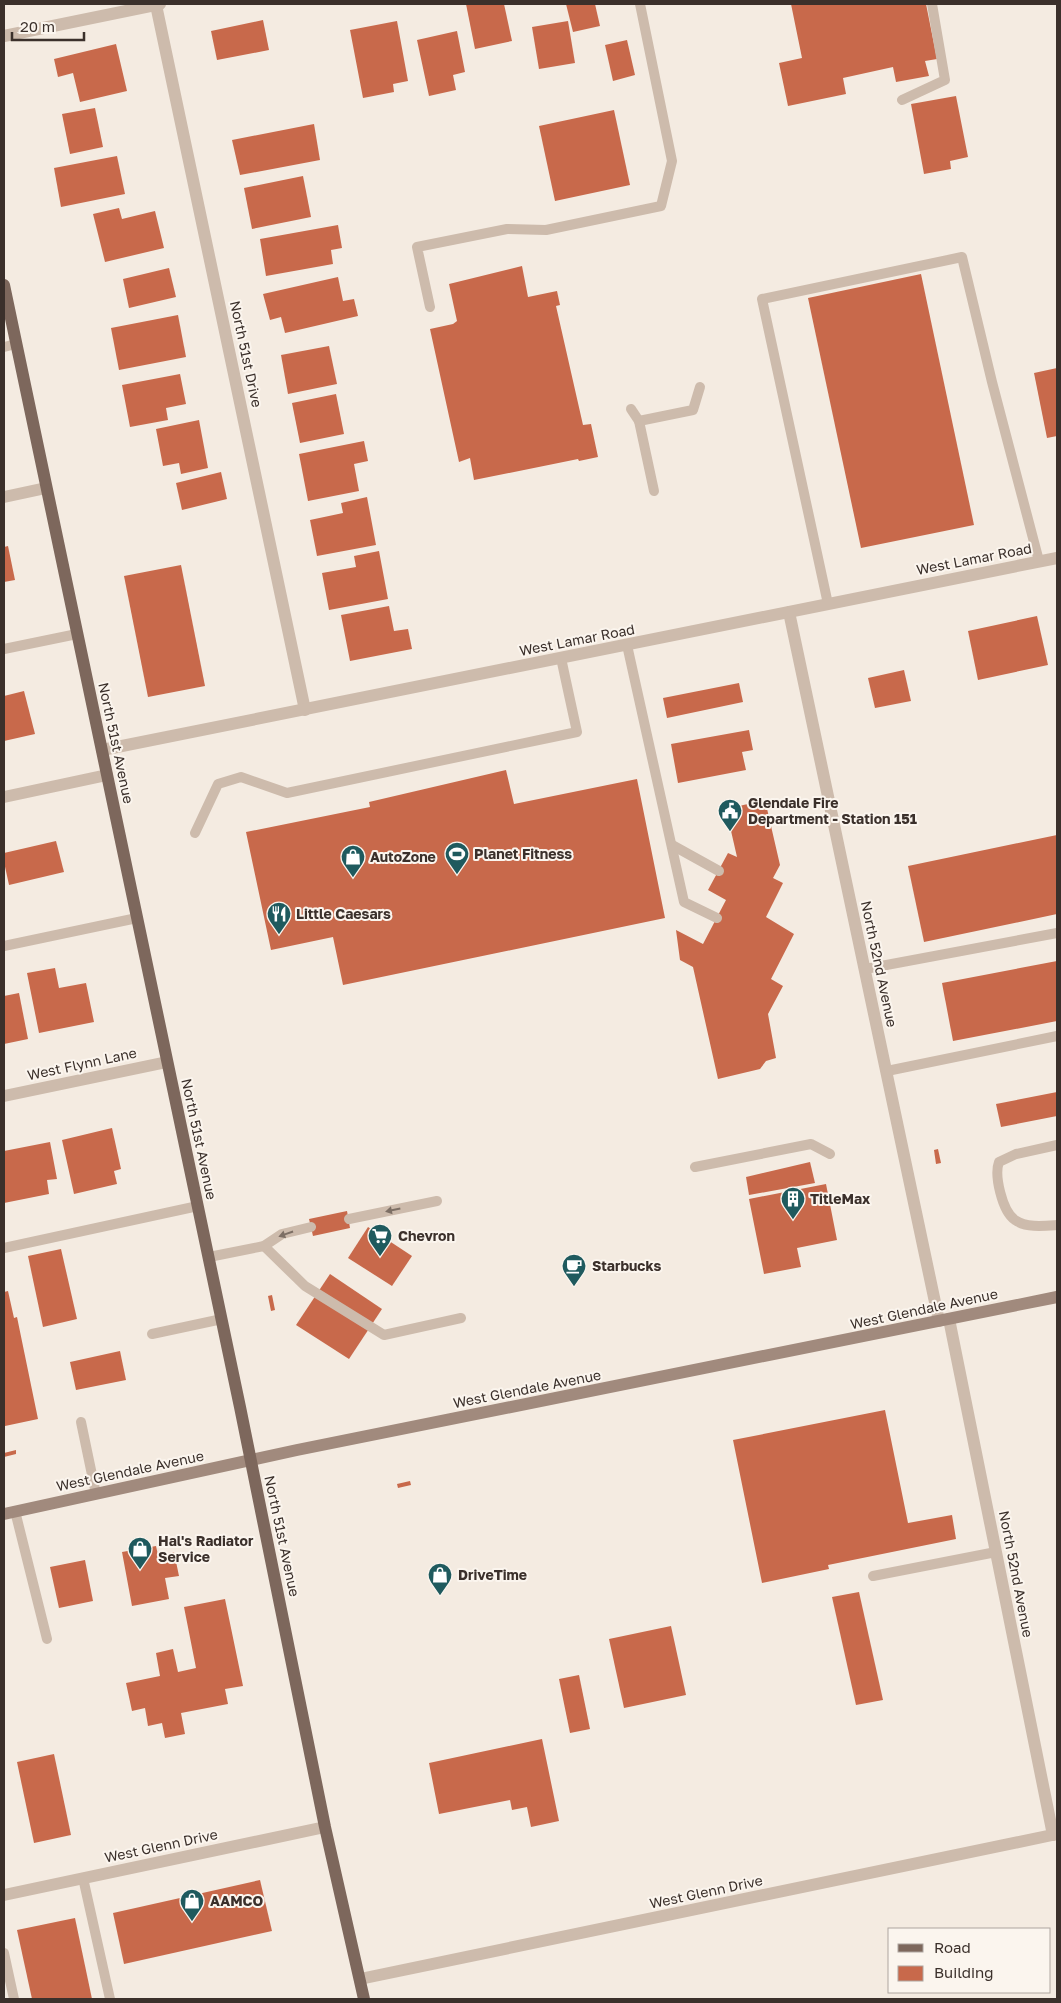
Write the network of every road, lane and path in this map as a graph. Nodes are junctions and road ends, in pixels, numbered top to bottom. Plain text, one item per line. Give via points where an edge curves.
1 (158, 4) edge
2 (640, 4) edge
3 (932, 4) edge
4 (4, 36) edge
5 (902, 100) dead end
6 (4, 285) edge
7 (430, 306) dead end
8 (10, 346) edge
9 (700, 387) dead end
10 (630, 409) dead end
11 (639, 421) junction
12 (46, 488) junction
13 (654, 491) dead end
14 (4, 497) edge
15 (1057, 558) edge
16 (1039, 562) junction
17 (828, 604) junction
18 (789, 612) junction
19 (77, 634) junction
20 (627, 645) junction
21 (4, 649) edge
22 (561, 658) junction
23 (305, 710) junction
24 (102, 750) junction
25 (107, 775) junction
26 (4, 797) edge
27 (195, 833) dead end
28 (672, 845) junction
29 (719, 871) dead end
30 (137, 918) junction
31 (717, 918) dead end
32 (1057, 933) edge
33 (4, 946) edge
34 (865, 969) junction
35 (1057, 1036) edge
36 (167, 1062) junction
37 (886, 1071) junction
38 (4, 1096) edge
39 (1057, 1145) edge
40 (830, 1154) dead end
41 (695, 1167) dead end
42 (437, 1201) dead end
43 (198, 1206) junction
44 (349, 1219) dead end
45 (1057, 1226) edge
46 (311, 1227) dead end
47 (264, 1246) junction
48 (4, 1248) edge
49 (209, 1257) junction
50 (1057, 1297) edge
51 (461, 1318) dead end
52 (222, 1319) junction
53 (944, 1320) junction
54 (152, 1334) dead end
55 (81, 1422) dead end
56 (251, 1460) junction
57 (96, 1494) junction
58 (9, 1512) edge
59 (996, 1552) junction
60 (873, 1576) dead end
61 (46, 1639) dead end
62 (325, 1827) junction
63 (1055, 1834) edge
64 (83, 1878) junction
65 (4, 1895) edge
66 (4, 1953) edge
67 (360, 1979) junction
68 (14, 1999) edge
69 (110, 1999) edge
70 (364, 1999) edge

1 - 4 street
1 - 23 street, North 51st Drive
2 - 7 lane via 672,161 661,206 546,230 507,229 417,247
3 - 5 lane via 945,80
6 - 8 main road, North 51st Avenue
8 - 12 main road, North 51st Avenue
9 - 11 lane via 693,410
10 - 11 lane
11 - 13 lane
12 - 14 street
12 - 19 main road, North 51st Avenue
15 - 16 street, West Lamar Road
16 - 17 street, West Lamar Road
16 - 17 lane via 962,257 762,299
17 - 18 street, West Lamar Road
18 - 20 street, West Lamar Road
18 - 34 street, North 52nd Avenue
19 - 21 lane
19 - 24 main road, North 51st Avenue
20 - 22 street, West Lamar Road
20 - 28 lane
22 - 23 street, West Lamar Road
22 - 27 lane via 577,732 287,793 241,777 218,784
23 - 24 street, West Lamar Road
24 - 25 main road, North 51st Avenue
25 - 26 street
25 - 30 main road, North 51st Avenue
28 - 29 lane
28 - 31 lane via 684,902
30 - 33 lane
30 - 36 main road, North 51st Avenue
32 - 34 lane
34 - 37 street, North 52nd Avenue
35 - 37 lane
36 - 38 street, West Flynn Lane
36 - 43 main road, North 51st Avenue
37 - 53 street, North 52nd Avenue
39 - 45 lane via 1016,1154 999,1162 996,1170 1008,1213 1015,1221 1035,1227
40 - 41 lane via 811,1144
42 -> 44 lane
43 - 48 lane
43 - 49 main road, North 51st Avenue
46 -> 47 lane via 282,1234
47 - 49 lane
47 - 51 lane via 306,1286 384,1335
49 - 52 main road, North 51st Avenue
50 - 53 main road, West Glendale Avenue
52 - 54 lane
52 - 56 main road, North 51st Avenue
53 - 56 main road, West Glendale Avenue
53 - 59 street, North 52nd Avenue
55 - 57 lane
56 - 57 main road, West Glendale Avenue
56 - 62 main road, North 51st Avenue
57 - 58 main road, West Glendale Avenue
58 - 61 lane
59 - 60 lane
59 - 63 street, North 52nd Avenue
62 - 64 street, West Glenn Drive
62 - 67 main road, North 51st Avenue
63 - 67 street, West Glenn Drive
64 - 65 street, West Glenn Drive
64 - 69 lane
66 - 68 lane
67 - 70 main road, North 51st Avenue

